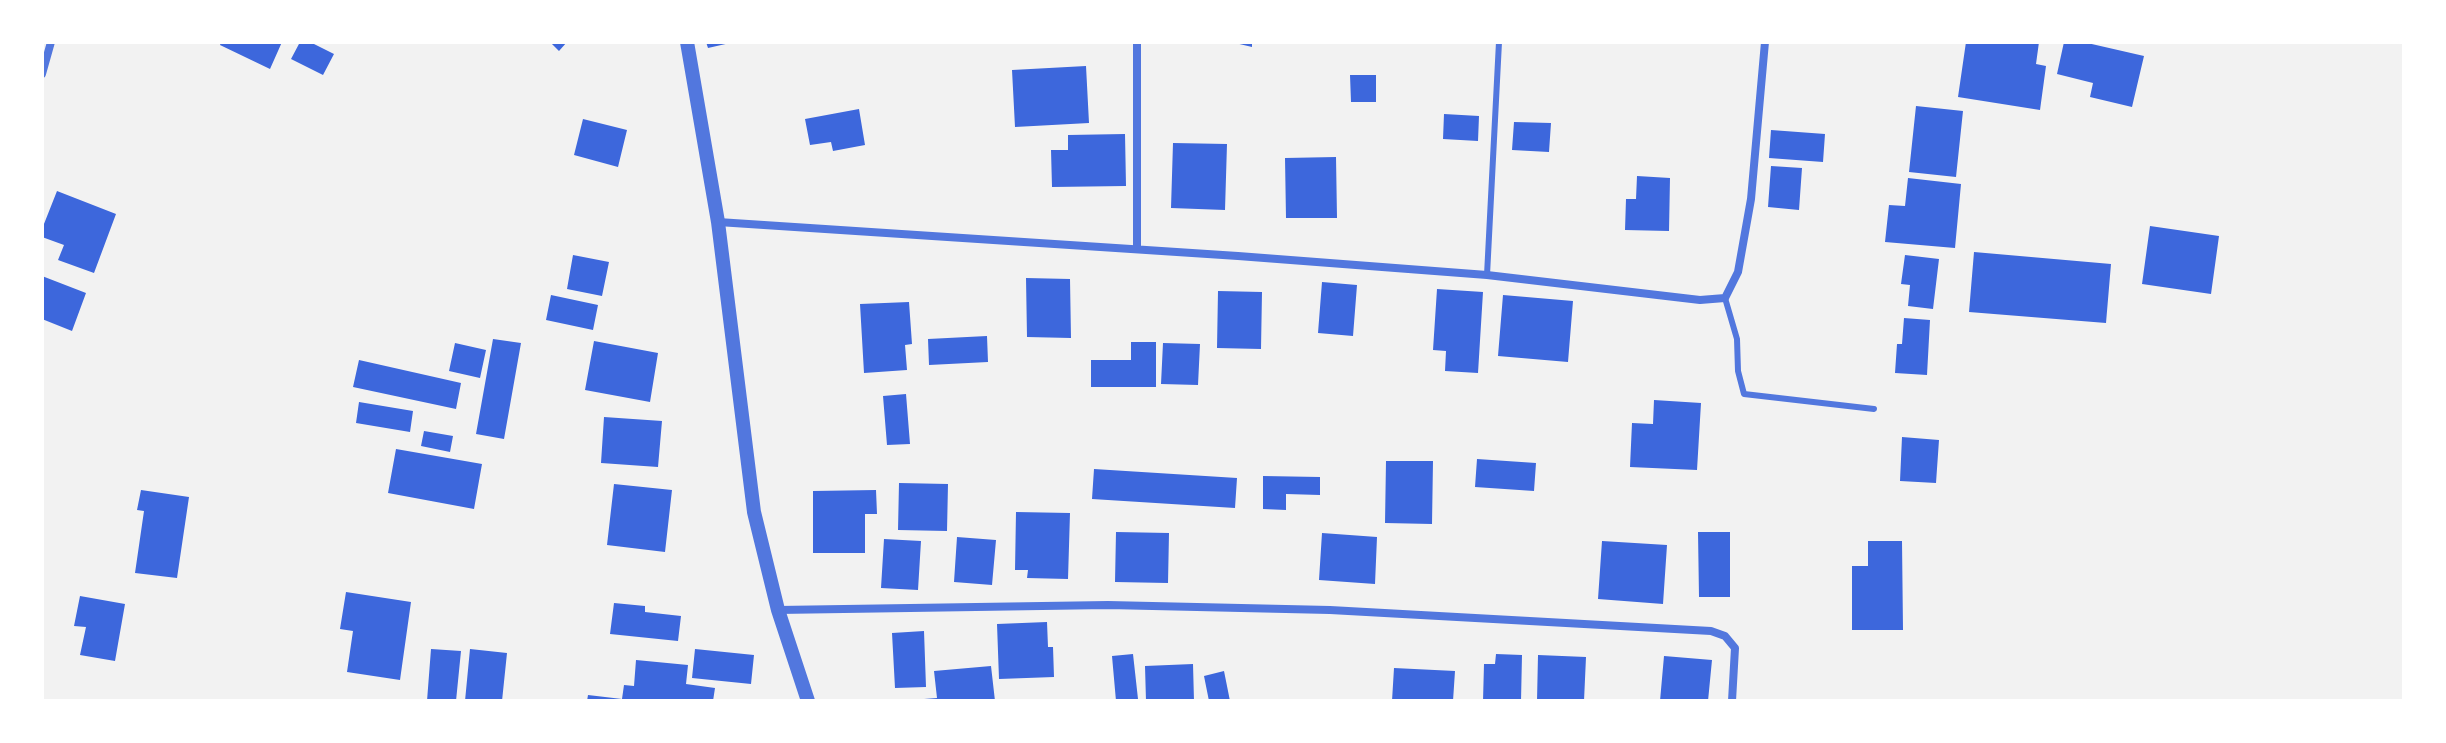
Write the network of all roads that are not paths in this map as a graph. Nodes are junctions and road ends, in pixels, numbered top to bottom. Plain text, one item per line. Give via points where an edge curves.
1 (51, 42) edge
2 (687, 42) edge
3 (1137, 42) edge
4 (1499, 42) edge
5 (1765, 42) edge
6 (42, 74) edge
7 (718, 222) junction
8 (1137, 249) junction
9 (1487, 275) junction
10 (1725, 298) junction
11 (1874, 409) dead end
12 (778, 610) junction
13 (808, 701) edge
14 (1732, 701) edge

1 - 6 street
2 - 7 street
3 - 8 street
4 - 9 lane
5 - 10 street via 1751,199 1738,272
7 - 8 street
7 - 12 street via 754,512
8 - 9 street
9 - 10 street via 1700,300
10 - 11 lane via 1744,394
12 - 13 street
12 - 14 street via 1108,605 1330,610 1711,631 1725,636 1735,648

